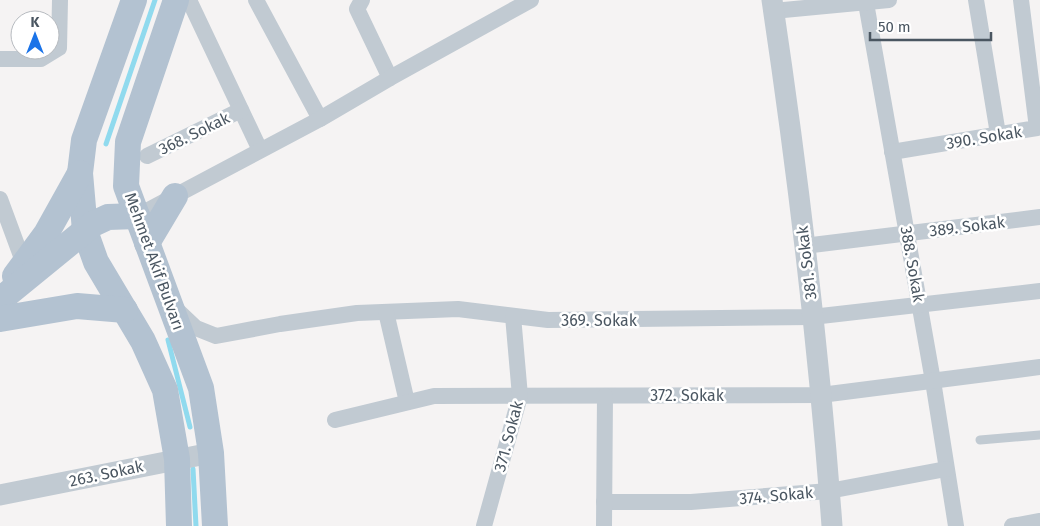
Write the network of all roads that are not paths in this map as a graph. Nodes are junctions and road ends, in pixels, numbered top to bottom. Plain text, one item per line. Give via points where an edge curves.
1 (60, 0) edge
2 (134, 0) edge
3 (176, 0) edge
4 (189, 0) edge
5 (256, 0) edge
6 (362, 0) edge
7 (531, 0) edge
8 (889, 0) edge
9 (976, 0) edge
10 (1021, 0) edge
11 (832, 3) edge
12 (866, 3) junction
13 (772, 6) edge
14 (0, 59) edge
15 (390, 78) junction
16 (241, 110) junction
17 (320, 119) junction
18 (998, 134) junction
19 (260, 150) junction
20 (892, 152) junction
21 (147, 156) dead end
22 (80, 173) junction
23 (175, 196) junction
24 (0, 199) edge
25 (137, 216) junction
26 (1040, 217) edge
27 (85, 231) junction
28 (907, 233) junction
29 (147, 243) junction
30 (804, 246) junction
31 (24, 264) junction
32 (1040, 291) edge
33 (0, 295) edge
34 (0, 300) edge
35 (171, 304) junction
36 (920, 306) junction
37 (125, 310) junction
38 (386, 312) junction
39 (513, 316) junction
40 (812, 317) junction
41 (0, 319) edge
42 (1040, 367) edge
43 (934, 381) junction
44 (821, 394) junction
45 (520, 396) junction
46 (605, 396) junction
47 (407, 402) junction
48 (335, 420) dead end
49 (1040, 435) edge
50 (980, 440) dead end
51 (212, 453) junction
52 (177, 459) junction
53 (946, 470) junction
54 (829, 490) junction
55 (0, 495) edge
56 (604, 502) junction
57 (1040, 521) edge
58 (179, 526) edge
59 (215, 526) edge
60 (484, 526) edge
61 (604, 526) edge
62 (832, 526) edge
63 (956, 526) edge
64 (1012, 526) edge

1 - 14 street via 59,48 42,59
2 - 22 main road via 84,140
3 - 25 main road, Mehmet Akif Bulvarı via 128,142 126,186
4 - 16 street
5 - 17 street
6 - 15 street via 357,9
7 - 15 street
8 - 12 street
9 - 18 street
10 - 18 street, 390. Sokak via 1036,128
11 - 12 street
11 - 13 street
12 - 20 street, 388. Sokak
13 - 30 street, 381. Sokak
15 - 17 street
16 - 19 street
16 - 21 street, 368. Sokak
17 - 19 street
18 - 20 street, 390. Sokak
19 - 23 street
20 - 28 street, 388. Sokak
22 - 27 main road
22 - 31 main road via 46,234
23 - 25 street
23 - 29 main road
24 - 31 street
25 - 27 main road via 108,217
25 - 29 main road, Mehmet Akif Bulvarı
26 - 28 street, 389. Sokak
27 - 34 main road
27 - 37 main road via 96,262
28 - 30 street, 389. Sokak
28 - 36 street, 388. Sokak
29 - 35 main road, Mehmet Akif Bulvarı
30 - 40 street, 381. Sokak
31 - 33 main road
32 - 36 street, 369. Sokak
35 - 38 street, 369. Sokak via 196,328 216,336 357,313
35 - 51 main road, Mehmet Akif Bulvarı via 201,388
36 - 40 street, 369. Sokak
36 - 43 street, 388. Sokak
37 - 41 main road via 77,306
37 - 52 main road via 144,341 165,390
38 - 39 street, 369. Sokak via 458,309
38 - 47 street
39 - 40 street, 369. Sokak via 548,320
39 - 45 street, 371. Sokak
40 - 44 street, 381. Sokak
42 - 43 street, 372. Sokak
43 - 44 street, 372. Sokak
43 - 53 street, 388. Sokak
44 - 46 street, 372. Sokak
44 - 54 street, 381. Sokak
45 - 46 street, 372. Sokak
45 - 47 street, 372. Sokak via 434,396
45 - 60 street, 371. Sokak
46 - 56 street
47 - 48 street, 372. Sokak
49 - 50 lane
51 - 52 street, 263. Sokak
51 - 59 main road, Mehmet Akif Bulvarı
52 - 55 street, 263. Sokak
52 - 58 main road
53 - 54 street, 374. Sokak
53 - 63 street, 388. Sokak
54 - 56 street, 374. Sokak via 691,502
54 - 62 street, 381. Sokak
56 - 61 street
57 - 64 street

